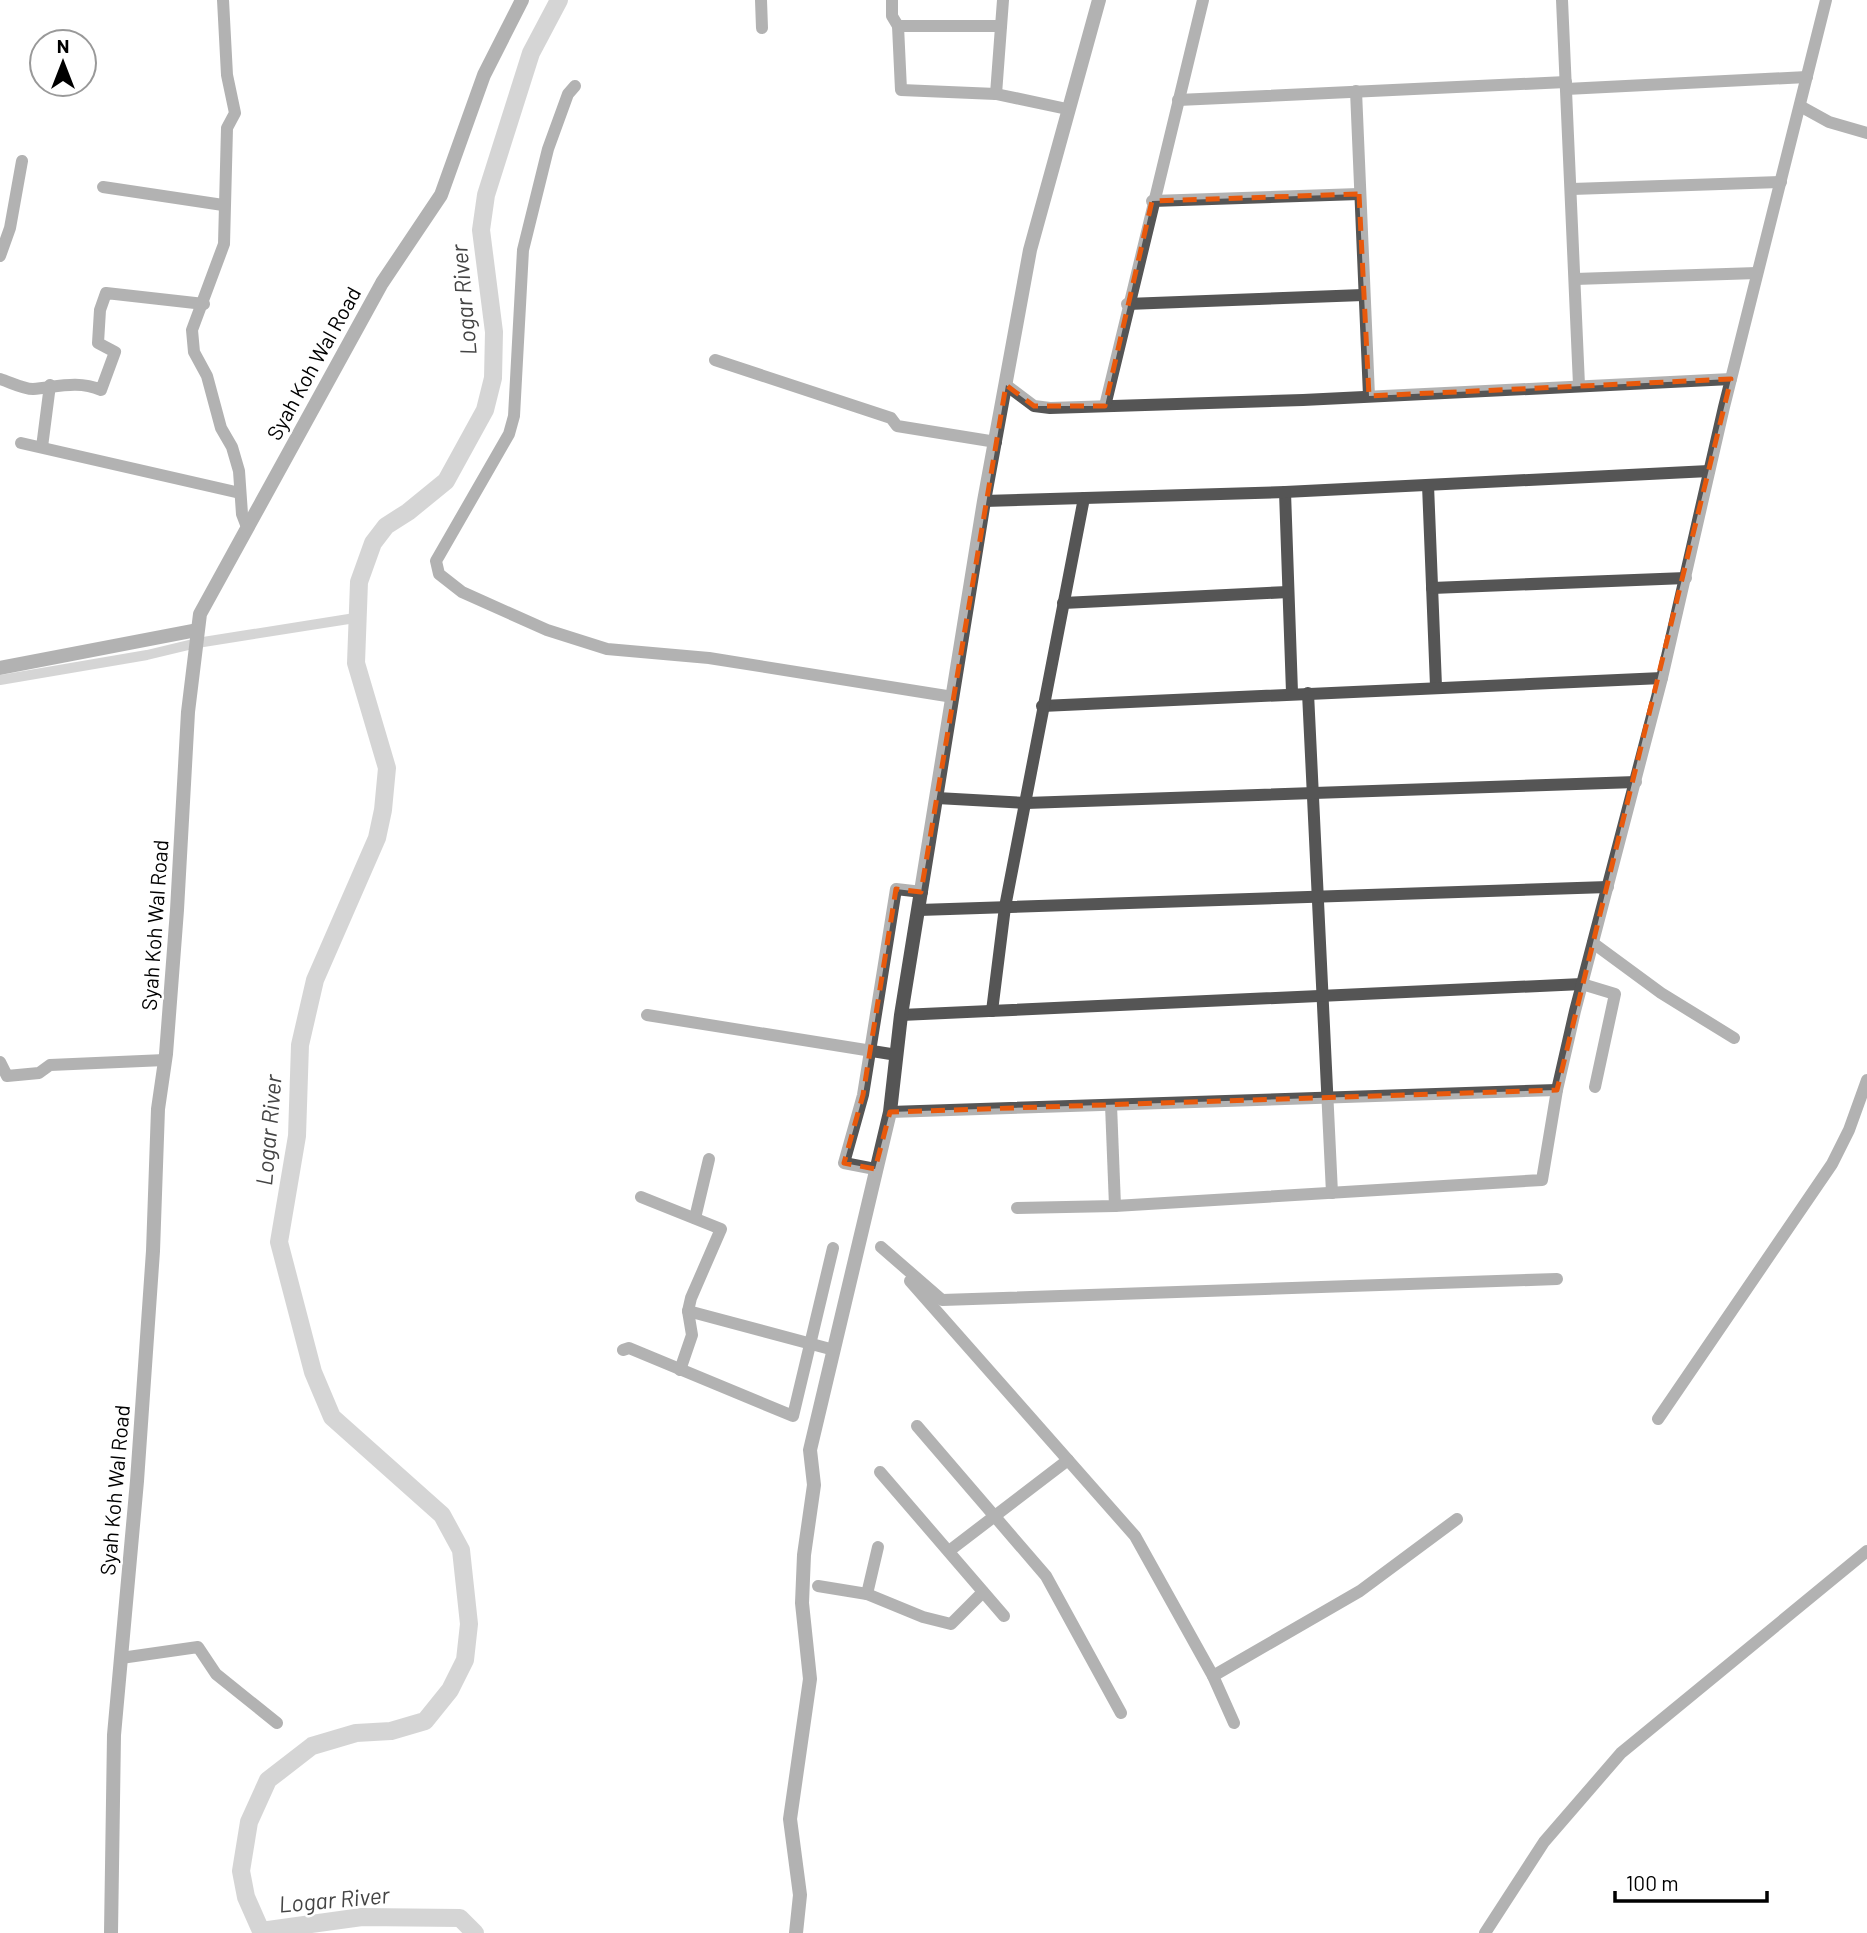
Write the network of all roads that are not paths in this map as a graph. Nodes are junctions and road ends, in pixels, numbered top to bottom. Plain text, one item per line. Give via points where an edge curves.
1 (223, 0) edge
2 (522, 0) edge
3 (761, 0) edge
4 (892, 0) edge
5 (1003, 0) edge
6 (1099, 0) edge
7 (1203, 0) edge
8 (1562, 0) edge
9 (1826, 0) edge
10 (898, 26) junction
11 (1001, 26) junction
12 (762, 28) dead end
13 (1807, 77) junction
14 (575, 86) dead end
15 (1566, 86) junction
16 (1356, 91) junction
17 (996, 94) junction
18 (1178, 100) junction
19 (1801, 106) junction
20 (1067, 108) junction
21 (1867, 133) edge
22 (22, 161) dead end
23 (1781, 182) junction
24 (103, 187) dead end
25 (1572, 189) junction
26 (1359, 194) junction
27 (1152, 201) junction
28 (223, 205) junction
29 (0, 256) edge
30 (1757, 273) junction
31 (1575, 279) junction
32 (1363, 295) junction
33 (204, 304) junction
34 (1127, 304) junction
35 (715, 360) dead end
36 (0, 379) edge
37 (1731, 379) junction
38 (50, 385) junction
39 (1006, 385) junction
40 (1578, 385) junction
41 (1369, 396) junction
42 (1105, 406) junction
43 (993, 441) junction
44 (21, 443) dead end
45 (42, 447) junction
46 (1709, 471) junction
47 (1428, 485) junction
48 (1285, 492) junction
49 (240, 493) junction
50 (1084, 498) junction
51 (984, 501) junction
52 (247, 527) junction
53 (1686, 578) junction
54 (1432, 588) junction
55 (1288, 592) junction
56 (1063, 603) junction
57 (197, 639) junction
58 (0, 668) edge
59 (1662, 678) junction
60 (1436, 686) junction
61 (1292, 692) junction
62 (1308, 693) junction
63 (944, 694) junction
64 (1042, 706) junction
65 (1636, 782) junction
66 (1314, 793) junction
67 (937, 798) junction
68 (1026, 803) junction
69 (1608, 887) junction
70 (922, 892) junction
71 (1318, 897) junction
72 (1005, 907) junction
73 (919, 910) junction
74 (1593, 943) junction
75 (1582, 984) junction
76 (1323, 996) junction
77 (992, 1011) junction
78 (647, 1015) dead end
79 (901, 1015) junction
80 (1734, 1038) dead end
81 (871, 1052) junction
82 (897, 1055) junction
83 (165, 1060) junction
84 (0, 1062) edge
85 (1867, 1080) edge
86 (1595, 1087) dead end
87 (1557, 1090) junction
88 (1329, 1098) junction
89 (1111, 1105) junction
90 (890, 1112) junction
91 (709, 1159) dead end
92 (875, 1169) junction
93 (1332, 1193) junction
94 (641, 1197) dead end
95 (1115, 1206) junction
96 (1017, 1208) dead end
97 (695, 1218) junction
98 (860, 1233) junction
99 (881, 1247) junction
100 (833, 1248) dead end
101 (1557, 1279) dead end
102 (688, 1311) junction
103 (812, 1345) junction
104 (622, 1350) dead end
105 (834, 1350) junction
106 (680, 1370) junction
107 (1658, 1419) dead end
108 (916, 1426) dead end
109 (1068, 1460) junction
110 (880, 1472) dead end
111 (995, 1516) junction
112 (1457, 1519) dead end
113 (878, 1547) dead end
114 (949, 1551) junction
115 (1867, 1551) edge
116 (818, 1586) dead end
117 (984, 1592) junction
118 (867, 1594) junction
119 (1004, 1616) dead end
120 (121, 1658) junction
121 (1213, 1676) junction
122 (1121, 1713) dead end
123 (277, 1723) dead end
124 (1234, 1723) dead end
125 (111, 1933) edge
126 (796, 1933) edge
127 (1485, 1933) edge

1 - 28 street via 227,75 235,113 227,128
2 - 52 street, Syah Koh Wal Road via 484,75 442,195 382,283
3 - 12 street
4 - 10 street via 892,16
5 - 11 street
6 - 20 street
7 - 18 street
8 - 15 street
9 - 13 street
10 - 11 street
10 - 17 street via 901,90
11 - 17 street
13 - 15 street
13 - 19 street
14 - 63 street via 548,149 523,250 514,416 496,460 436,561 439,574 462,592 547,630 607,649 709,658
15 - 16 street
15 - 25 street
16 - 18 street
16 - 26 street
17 - 20 street
18 - 27 street
19 - 21 street
19 - 23 street
20 - 39 street via 1037,218
22 - 29 street
23 - 25 street
23 - 30 street
24 - 28 street
25 - 31 street
26 - 27 street
26 - 32 street
27 - 34 street
28 - 33 street via 224,244
30 - 31 street
30 - 37 street
31 - 40 street
32 - 34 street
32 - 41 street
33 - 38 street via 106,293 98,343 115,352 101,390
33 - 49 street via 192,330 194,352 232,447
34 - 42 street
35 - 43 street via 891,418 897,426
36 - 38 street via 31,389
37 - 40 street
37 - 46 street
38 - 45 street
39 - 42 street via 1034,406
39 - 43 street
40 - 41 street
41 - 42 street
43 - 51 street
44 - 45 street
45 - 49 street
46 - 47 street
46 - 53 street
47 - 48 street
47 - 54 street
48 - 50 street
48 - 55 street
49 - 52 street
50 - 51 street
50 - 56 street
51 - 63 street
52 - 57 street, Syah Koh Wal Road via 205,600
53 - 54 street
53 - 59 street
54 - 60 street
55 - 56 street
55 - 61 street
56 - 64 street
57 - 58 street
57 - 83 street, Syah Koh Wal Road
59 - 60 street
59 - 65 street
60 - 62 street
61 - 62 street
61 - 64 street
62 - 66 street
63 - 67 street
64 - 68 street
65 - 66 street
65 - 69 street
66 - 68 street
66 - 71 street
67 - 68 street
67 - 70 street
68 - 72 street
69 - 71 street
69 - 74 street
70 - 73 street
70 - 81 street via 896,889
71 - 72 street
71 - 76 street
72 - 73 street
72 - 77 street
73 - 79 street
74 - 75 street
74 - 80 street
75 - 76 street
75 - 86 street via 1615,994
75 - 87 street
76 - 77 street
76 - 88 street
77 - 79 street
78 - 81 street
79 - 82 street
81 - 82 street
81 - 92 street via 845,1163
82 - 90 street
83 - 84 street via 50,1065 39,1073 7,1076
83 - 120 street, Syah Koh Wal Road
85 - 107 street via 1832,1164
87 - 88 street
87 - 93 street via 1542,1180
88 - 89 street
88 - 93 street
89 - 90 street
89 - 95 street
90 - 92 street
91 - 97 street
92 - 98 street
93 - 95 street
94 - 97 street
95 - 96 street
97 - 102 street via 721,1229
98 - 99 street
98 - 105 street
99 - 101 street via 942,1300
99 - 109 street
100 - 103 street
102 - 103 street
102 - 106 street via 692,1335
103 - 105 street
103 - 106 street via 793,1416
104 - 106 street via 629,1348
105 - 126 street via 810,1450 814,1485 802,1603 810,1679 790,1819 800,1895
108 - 111 street
109 - 111 street
109 - 121 street via 1135,1536
110 - 114 street
111 - 114 street
111 - 122 street via 1046,1576
112 - 121 street via 1360,1591
113 - 118 street
114 - 117 street
115 - 127 street via 1621,1753 1544,1842
116 - 118 street
117 - 118 street via 951,1624 923,1618
117 - 119 street
120 - 123 street via 198,1647 216,1674
120 - 125 street, Syah Koh Wal Road via 114,1735
121 - 124 street

